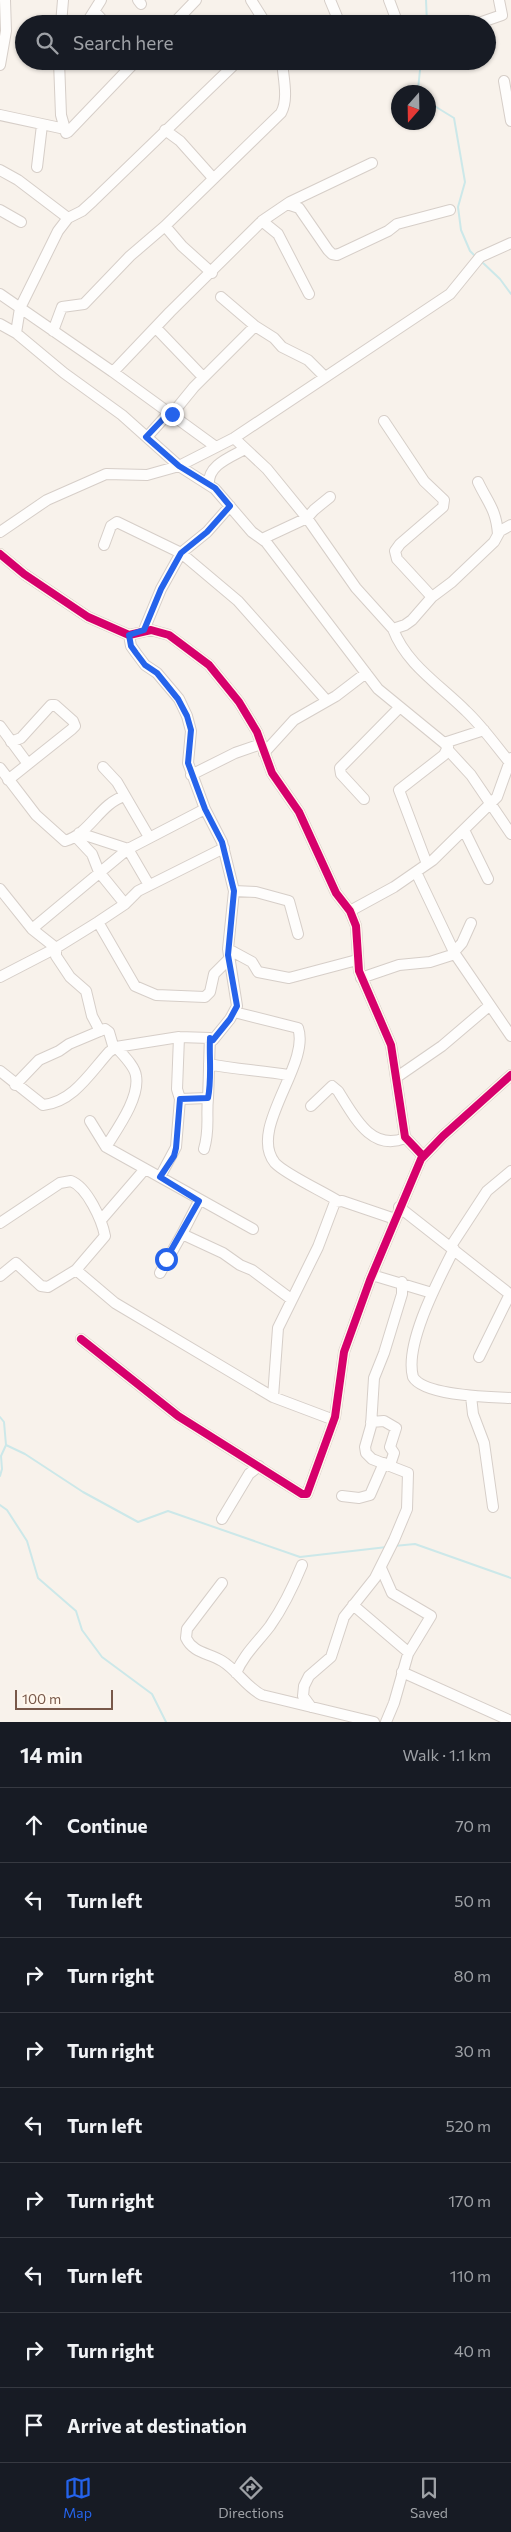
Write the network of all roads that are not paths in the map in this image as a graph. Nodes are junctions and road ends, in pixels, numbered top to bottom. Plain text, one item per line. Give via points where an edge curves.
1 (5, 0) edge
2 (63, 0) edge
3 (102, 0) edge
4 (196, 0) edge
5 (251, 0) edge
6 (330, 0) edge
7 (389, 0) edge
8 (499, 0) edge
9 (95, 12) junction
10 (62, 15) edge
11 (93, 15) edge
12 (98, 15) edge
13 (182, 15) edge
14 (260, 15) edge
15 (336, 15) edge
16 (395, 15) edge
17 (496, 17) edge
18 (0, 65) edge
19 (60, 70) edge
20 (128, 70) edge
21 (228, 70) edge
22 (282, 70) edge
23 (504, 82) dead end
24 (0, 115) edge
25 (511, 121) edge
26 (42, 125) junction
27 (65, 129) junction
28 (165, 130) junction
29 (372, 163) dead end
30 (36, 167) dead end
31 (0, 170) edge
32 (213, 178) junction
33 (287, 204) junction
34 (0, 210) edge
35 (450, 210) dead end
36 (68, 218) junction
37 (21, 222) dead end
38 (262, 222) junction
39 (165, 226) junction
40 (511, 243) edge
41 (212, 273) junction
42 (0, 294) edge
43 (309, 294) dead end
44 (221, 297) dead end
45 (20, 308) junction
46 (0, 324) edge
47 (255, 326) junction
48 (156, 328) junction
49 (52, 331) junction
50 (16, 333) junction
51 (114, 372) junction
52 (203, 377) junction
53 (325, 377) junction
54 (172, 414) junction
55 (384, 421) dead end
56 (146, 437) junction
57 (234, 438) junction
58 (216, 447) junction
59 (246, 449) junction
60 (179, 466) junction
61 (478, 482) dead end
62 (209, 485) junction
63 (330, 497) dead end
64 (230, 506) junction
65 (307, 518) junction
66 (511, 525) edge
67 (0, 532) edge
68 (498, 534) junction
69 (262, 539) junction
70 (104, 545) dead end
71 (181, 553) junction
72 (0, 554) edge
73 (432, 597) junction
74 (393, 628) junction
75 (144, 630) junction
76 (129, 635) junction
77 (366, 673) junction
78 (328, 701) junction
79 (399, 708) junction
80 (0, 726) edge
81 (484, 730) junction
82 (10, 742) junction
83 (446, 746) junction
84 (263, 749) junction
85 (510, 761) edge
86 (28, 764) junction
87 (103, 767) dead end
88 (0, 768) edge
89 (191, 774) junction
90 (8, 780) junction
91 (125, 796) junction
92 (364, 799) dead end
93 (490, 805) junction
94 (205, 809) junction
95 (464, 830) junction
96 (511, 834) edge
97 (78, 835) junction
98 (149, 837) junction
99 (224, 848) junction
100 (128, 849) junction
101 (426, 864) junction
102 (99, 872) junction
103 (416, 872) junction
104 (488, 879) dead end
105 (149, 886) junction
106 (0, 889) edge
107 (234, 891) junction
108 (125, 904) junction
109 (350, 911) junction
110 (98, 922) junction
111 (471, 923) dead end
112 (32, 929) junction
113 (298, 934) dead end
114 (56, 948) junction
115 (454, 953) junction
116 (228, 954) junction
117 (356, 960) junction
118 (0, 977) edge
119 (361, 978) junction
120 (489, 1006) junction
121 (234, 1012) junction
122 (100, 1031) junction
123 (511, 1036) edge
124 (179, 1037) junction
125 (210, 1038) junction
126 (115, 1048) junction
127 (209, 1064) junction
128 (0, 1072) edge
129 (511, 1075) edge
130 (288, 1076) junction
131 (397, 1077) junction
132 (15, 1085) junction
133 (208, 1098) junction
134 (180, 1099) junction
135 (311, 1106) dead end
136 (90, 1121) dead end
137 (405, 1138) junction
138 (106, 1147) junction
139 (204, 1149) dead end
140 (423, 1156) junction
141 (145, 1169) junction
142 (511, 1170) edge
143 (160, 1177) junction
144 (199, 1201) junction
145 (338, 1201) junction
146 (399, 1207) junction
147 (395, 1219) junction
148 (101, 1220) junction
149 (0, 1223) edge
150 (253, 1229) dead end
151 (182, 1234) junction
152 (453, 1248) junction
153 (76, 1270) junction
154 (160, 1273) dead end
155 (372, 1274) junction
156 (0, 1276) edge
157 (402, 1282) junction
158 (432, 1293) junction
159 (510, 1294) edge
160 (291, 1299) junction
161 (81, 1339) dead end
162 (479, 1357) dead end
163 (471, 1396) junction
164 (273, 1397) junction
165 (511, 1398) edge
166 (334, 1420) junction
167 (371, 1422) junction
168 (387, 1464) junction
169 (259, 1466) junction
170 (342, 1496) dead end
171 (493, 1507) dead end
172 (222, 1519) dead end
173 (302, 1564) dead end
174 (381, 1568) junction
175 (222, 1583) dead end
176 (353, 1605) junction
177 (408, 1652) junction
178 (402, 1672) junction
179 (236, 1673) junction
180 (311, 1707) junction
181 (511, 1721) edge
182 (374, 1722) edge
183 (386, 1722) edge

1 - 18 street via 6,31
2 - 10 street
3 - 9 street
4 - 13 street
5 - 14 street
6 - 15 street
7 - 16 street
8 - 17 street via 502,15
9 - 11 street
9 - 12 street
19 - 27 street
20 - 27 street via 78,123 66,133
21 - 28 street
22 - 32 street via 284,107
23 - 25 street
24 - 26 street
26 - 27 street
26 - 30 street
28 - 32 street via 180,140
28 - 36 street via 82,211
29 - 33 street
31 - 36 street
32 - 39 street
33 - 35 street via 299,208 328,250 337,255 397,224
33 - 38 street
34 - 37 street
36 - 45 street via 49,246
38 - 41 street
38 - 43 street via 278,234
39 - 41 street
39 - 49 street via 130,256 84,304 62,307
40 - 53 street via 482,256 450,294
41 - 48 street
42 - 45 street
44 - 47 street
45 - 49 street
45 - 50 street
46 - 50 street
47 - 52 street
47 - 53 street via 292,353 308,360
48 - 51 street
48 - 52 street
49 - 51 street
50 - 56 street
51 - 54 street
52 - 54 street
53 - 57 street
54 - 56 street
54 - 58 street
55 - 73 street via 424,481 444,500 443,507 395,551 397,559
56 - 60 street
57 - 58 street
57 - 59 street
58 - 60 street
59 - 62 street via 213,469
59 - 65 street
60 - 62 street
60 - 67 street via 147,474 106,474 47,500
61 - 68 street via 492,504
62 - 64 street
63 - 65 street
64 - 69 street
64 - 71 street via 207,532
65 - 69 street
65 - 74 street via 356,588
66 - 68 street
68 - 73 street via 494,542
69 - 77 street
70 - 71 street via 111,526 117,522
71 - 75 street
71 - 78 street via 238,601
72 - 76 street via 71,607
73 - 74 street via 412,620
74 - 81 street via 400,646 411,660
75 - 76 street
75 - 84 street via 169,635 209,665 239,702
76 - 89 street via 136,653 157,673 187,716 191,730 188,757
77 - 78 street
77 - 79 street
78 - 84 street via 294,720
79 - 83 street
79 - 92 street via 340,768 341,774
80 - 82 street
81 - 83 street
81 - 85 street
82 - 86 street
82 - 86 street via 22,738 51,705 73,721 72,730
83 - 93 street via 471,775
83 - 101 street via 399,790
84 - 89 street via 235,753
84 - 109 street via 276,780 299,812 336,893
85 - 93 street via 500,790
86 - 90 street
87 - 91 street
88 - 90 street
89 - 94 street
90 - 97 street via 60,839 65,841
91 - 97 street via 110,803
91 - 98 street
93 - 95 street
93 - 96 street
94 - 98 street
94 - 99 street
95 - 101 street
95 - 104 street
97 - 100 street
97 - 102 street via 92,854
98 - 100 street
99 - 105 street
99 - 107 street
100 - 102 street
100 - 105 street
101 - 103 street
102 - 108 street
102 - 112 street
103 - 109 street
103 - 115 street
105 - 108 street
106 - 112 street
107 - 113 street via 256,892 289,901
107 - 116 street
108 - 110 street
109 - 117 street via 356,932
110 - 114 street
110 - 116 street via 135,986 156,995 205,996 210,992 214,974
111 - 115 street
112 - 114 street
114 - 118 street
114 - 122 street via 56,956 70,977 86,991 92,1016
115 - 119 street via 427,962 404,963
115 - 120 street
116 - 117 street via 252,962 258,972 289,978
116 - 121 street via 237,998
117 - 119 street
119 - 131 street via 388,1036
120 - 123 street
120 - 131 street via 442,1046
121 - 125 street via 213,1040
121 - 130 street via 298,1028 301,1039 296,1061
122 - 126 street via 105,1029 109,1032
122 - 132 street via 39,1060
124 - 125 street
124 - 126 street
124 - 134 street via 177,1089
125 - 127 street
126 - 132 street via 71,1095 48,1105 43,1106
126 - 138 street via 136,1074 136,1082 129,1108
127 - 130 street via 266,1070
127 - 133 street
128 - 132 street
129 - 140 street
130 - 145 street via 269,1132 267,1148 277,1165
131 - 137 street via 400,1121
133 - 134 street
133 - 139 street via 209,1128
134 - 143 street via 174,1156
135 - 137 street via 332,1086 370,1136 389,1142
136 - 138 street
137 - 140 street
138 - 141 street
140 - 146 street
141 - 143 street
141 - 148 street
142 - 152 street via 487,1190
143 - 144 street
144 - 150 street
144 - 151 street
145 - 147 street
145 - 160 street
146 - 147 street
146 - 152 street
147 - 155 street
148 - 149 street via 80,1188 68,1181 60,1183
148 - 153 street via 103,1240
151 - 154 street
151 - 160 street via 252,1270
152 - 158 street
152 - 159 street
153 - 156 street via 46,1288 16,1263
153 - 164 street via 115,1303
155 - 157 street
155 - 166 street via 344,1352
157 - 158 street
157 - 167 street via 402,1294 374,1378
158 - 163 street via 412,1359 413,1377 421,1384
159 - 162 street
160 - 164 street via 278,1328
161 - 169 street via 178,1416
163 - 165 street
163 - 171 street via 473,1414 484,1443
164 - 166 street
166 - 169 street via 307,1494 302,1494
167 - 168 street via 366,1452 372,1459
167 - 168 street via 384,1422 396,1428 390,1447 394,1454
168 - 170 street via 370,1495 359,1498
168 - 174 street via 408,1473 409,1497 407,1509
169 - 172 street via 249,1474
173 - 179 street via 289,1598 244,1657
174 - 176 street
174 - 177 street via 392,1592 431,1616
175 - 179 street via 190,1623 186,1638 196,1649 224,1662
176 - 177 street
176 - 180 street via 343,1620 331,1657 307,1680 303,1696
177 - 178 street
178 - 181 street
178 - 183 street
179 - 180 street via 262,1695
180 - 182 street

